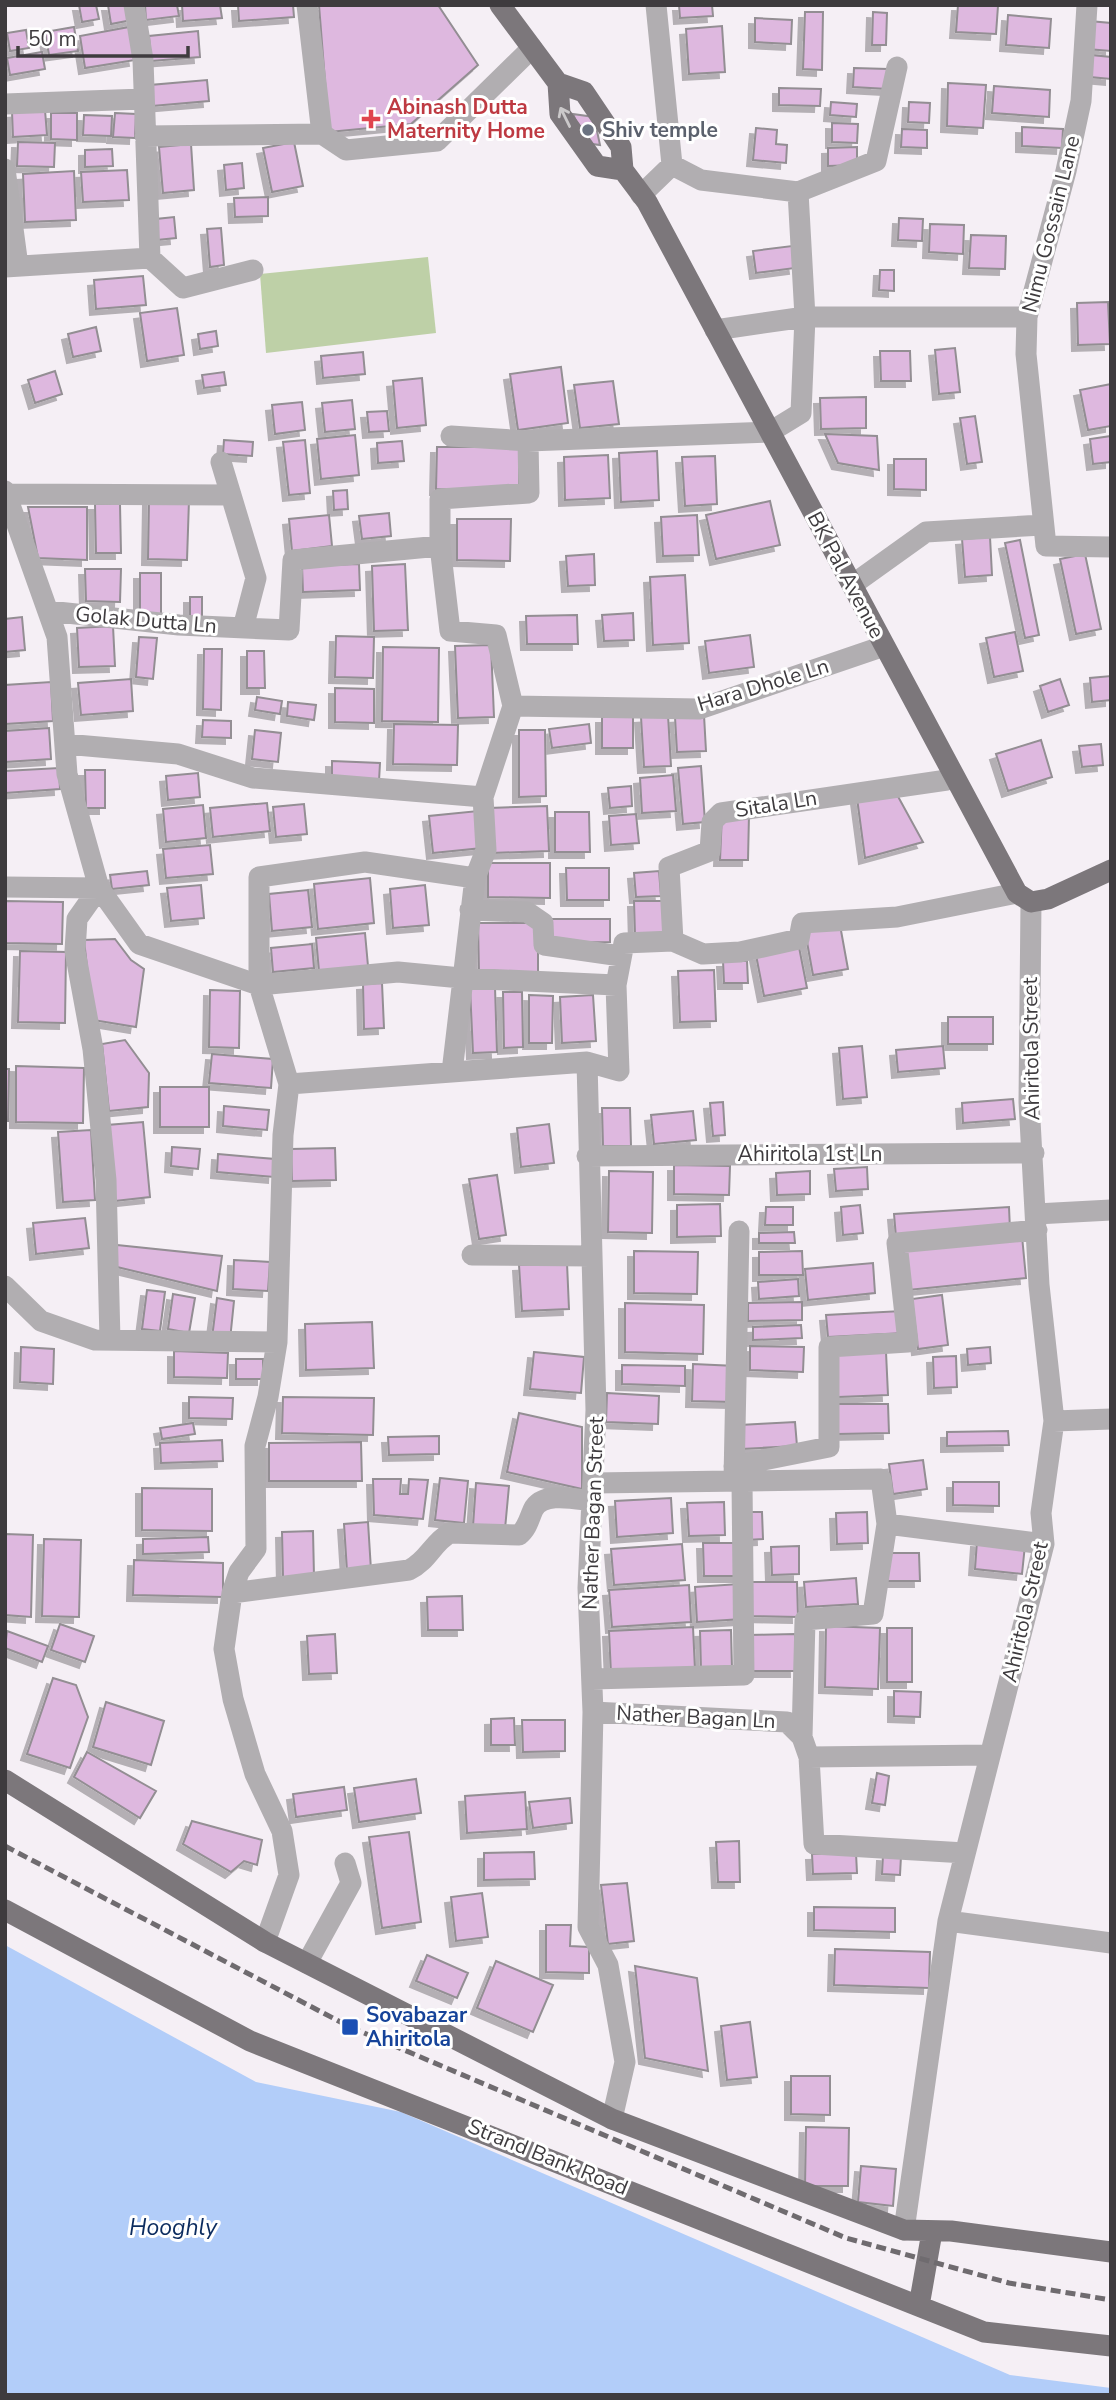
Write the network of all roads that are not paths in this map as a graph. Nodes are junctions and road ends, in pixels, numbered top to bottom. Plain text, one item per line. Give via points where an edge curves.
1 (134, 5) edge
2 (307, 5) edge
3 (500, 5) edge
4 (656, 5) edge
5 (1087, 5) edge
6 (532, 48) junction
7 (897, 67) dead end
8 (558, 83) junction
9 (143, 99) junction
10 (5, 104) edge
11 (322, 134) junction
12 (145, 136) junction
13 (672, 165) junction
14 (5, 169) edge
15 (623, 170) junction
16 (799, 192) junction
17 (641, 195) junction
18 (150, 258) junction
19 (11, 267) edge
20 (253, 270) dead end
21 (805, 317) junction
22 (1027, 317) junction
23 (715, 330) junction
24 (770, 432) junction
25 (451, 436) dead end
26 (528, 441) junction
27 (221, 462) dead end
28 (6, 493) edge
29 (231, 495) junction
30 (9, 514) edge
31 (1042, 525) junction
32 (440, 547) junction
33 (1111, 547) edge
34 (852, 585) junction
35 (48, 611) junction
36 (243, 628) junction
37 (884, 646) junction
38 (513, 706) junction
39 (65, 744) junction
40 (947, 780) dead end
41 (484, 797) junction
42 (1111, 870) edge
43 (475, 878) junction
44 (5, 887) edge
45 (99, 888) junction
46 (1024, 897) junction
47 (470, 910) junction
48 (673, 941) junction
49 (623, 950) junction
50 (461, 978) junction
51 (259, 985) junction
52 (616, 985) junction
53 (587, 1062) junction
54 (452, 1072) junction
55 (289, 1084) junction
56 (1034, 1153) junction
57 (587, 1156) junction
58 (1111, 1210) edge
59 (1037, 1222) junction
60 (739, 1231) dead end
61 (472, 1255) dead end
62 (591, 1256) junction
63 (5, 1286) edge
64 (110, 1340) junction
65 (277, 1342) junction
66 (1111, 1419) edge
67 (1054, 1421) junction
68 (737, 1476) junction
69 (593, 1492) junction
70 (887, 1524) junction
71 (1044, 1544) junction
72 (232, 1592) junction
73 (592, 1679) junction
74 (593, 1712) junction
75 (805, 1747) junction
76 (989, 1755) junction
77 (5, 1780) edge
78 (965, 1853) junction
79 (345, 1863) dead end
80 (5, 1910) edge
81 (948, 1921) junction
82 (265, 1942) junction
83 (1111, 1943) edge
84 (307, 1964) junction
85 (612, 2119) junction
86 (904, 2230) junction
87 (932, 2232) junction
88 (1111, 2252) edge
89 (919, 2306) junction
90 (1111, 2346) edge

1 - 9 street via 143,60
2 - 11 street
3 - 6 main road, BK Pal Avenue
4 - 13 street
5 - 22 street, Nimu Gossain Lane via 1081,102
6 - 8 main road, BK Pal Avenue
6 - 11 street via 437,141 346,150
7 - 16 street via 876,161
8 - 15 main road, BK Pal Avenue via 584,92 621,147
15 -> 8 main road, BK Pal Avenue via 597,166 560,114
9 - 10 street
9 - 12 street
11 - 12 street
12 - 18 street
13 - 16 street via 701,180
13 - 17 street
14 - 19 street
15 - 17 main road, BK Pal Avenue
16 - 21 street
17 - 23 main road, BK Pal Avenue
18 - 19 street
18 - 20 street via 183,288
21 - 22 street
21 - 23 street
21 - 24 street via 801,413
22 - 31 street, Nimu Gossain Lane via 1026,354
23 - 24 main road, BK Pal Avenue
24 - 26 street
24 - 34 main road, BK Pal Avenue
25 - 26 street
26 - 32 street via 529,493 440,499
27 - 29 street
28 - 29 street
28 - 30 street
29 - 36 street via 256,578
30 - 35 street
31 - 33 street via 1046,546
31 - 34 street via 926,532
32 - 36 street, Golak Dutta Ln via 293,560 289,629
32 - 38 street via 450,631 496,635
34 - 37 main road, BK Pal Avenue
35 - 36 street, Golak Dutta Ln
35 - 39 street via 57,637
37 - 38 street, Hara Dhole Ln via 699,709
37 - 46 main road, BK Pal Avenue
38 - 41 street
39 - 41 street via 178,754 253,779
39 - 45 street via 67,774
40 - 48 street, Sitala Ln via 721,813 712,822 710,851 669,867
41 - 43 street via 486,850
42 - 46 main road via 1048,899
43 - 47 street
43 - 51 street via 365,862 258,877
44 - 45 street
45 - 51 street via 139,944
45 - 64 street via 77,919 75,951 93,1049 106,1180
46 - 48 street via 897,917 802,923 799,939 740,952 703,954
46 - 56 street, Ahiritola Street
47 - 49 street via 527,912 543,923 544,945
47 - 50 street
48 - 49 street
49 - 52 street
50 - 51 street via 398,972
50 - 52 street
50 - 54 street
51 - 55 street
52 - 53 street via 619,1071
53 - 54 street
53 - 57 street, Nather Bagan Street
54 - 55 street
55 - 65 street via 283,1135
56 - 57 street, Ahiritola 1st Ln
56 - 59 street, Ahiritola Street
57 - 62 street, Nather Bagan Street
58 - 59 street
59 - 67 street, Ahiritola Street
59 - 68 street via 897,1243 908,1342 829,1347 829,1447
60 - 68 street
61 - 62 street
62 - 69 street, Nather Bagan Street via 596,1410
63 - 64 street via 41,1321
64 - 65 street
65 - 72 street via 255,1446 256,1549 239,1572
66 - 67 street
67 - 71 street, Ahiritola Street via 1041,1513
68 - 69 street
68 - 70 street via 881,1479
68 - 73 street via 744,1675
69 - 72 street via 543,1499 519,1535 450,1533 421,1565 409,1570
69 - 73 street, Nather Bagan Street via 588,1588
70 - 71 street
70 - 75 street via 873,1614 805,1620
71 - 76 street, Ahiritola Street
72 - 82 street via 224,1649 233,1699 255,1774 282,1831 289,1875
73 - 74 street, Nather Bagan Street
74 - 75 street, Nather Bagan Ln via 788,1722
74 - 85 street, Nather Bagan Street via 588,1927 608,1965 625,2062
75 - 76 street, Nather Bagan Ln
75 - 78 street via 814,1844
76 - 78 street, Ahiritola Street
77 - 82 main road
78 - 81 street, Ahiritola Street
79 - 84 street via 351,1883
80 - 89 main road, Strand Bank Road via 250,2041
81 - 83 street
81 - 86 street, Ahiritola Street
82 - 84 main road
84 - 85 main road
85 - 86 main road
86 - 87 main road
87 - 88 main road
87 - 89 main road
89 - 90 main road, Strand Bank Road via 984,2332

